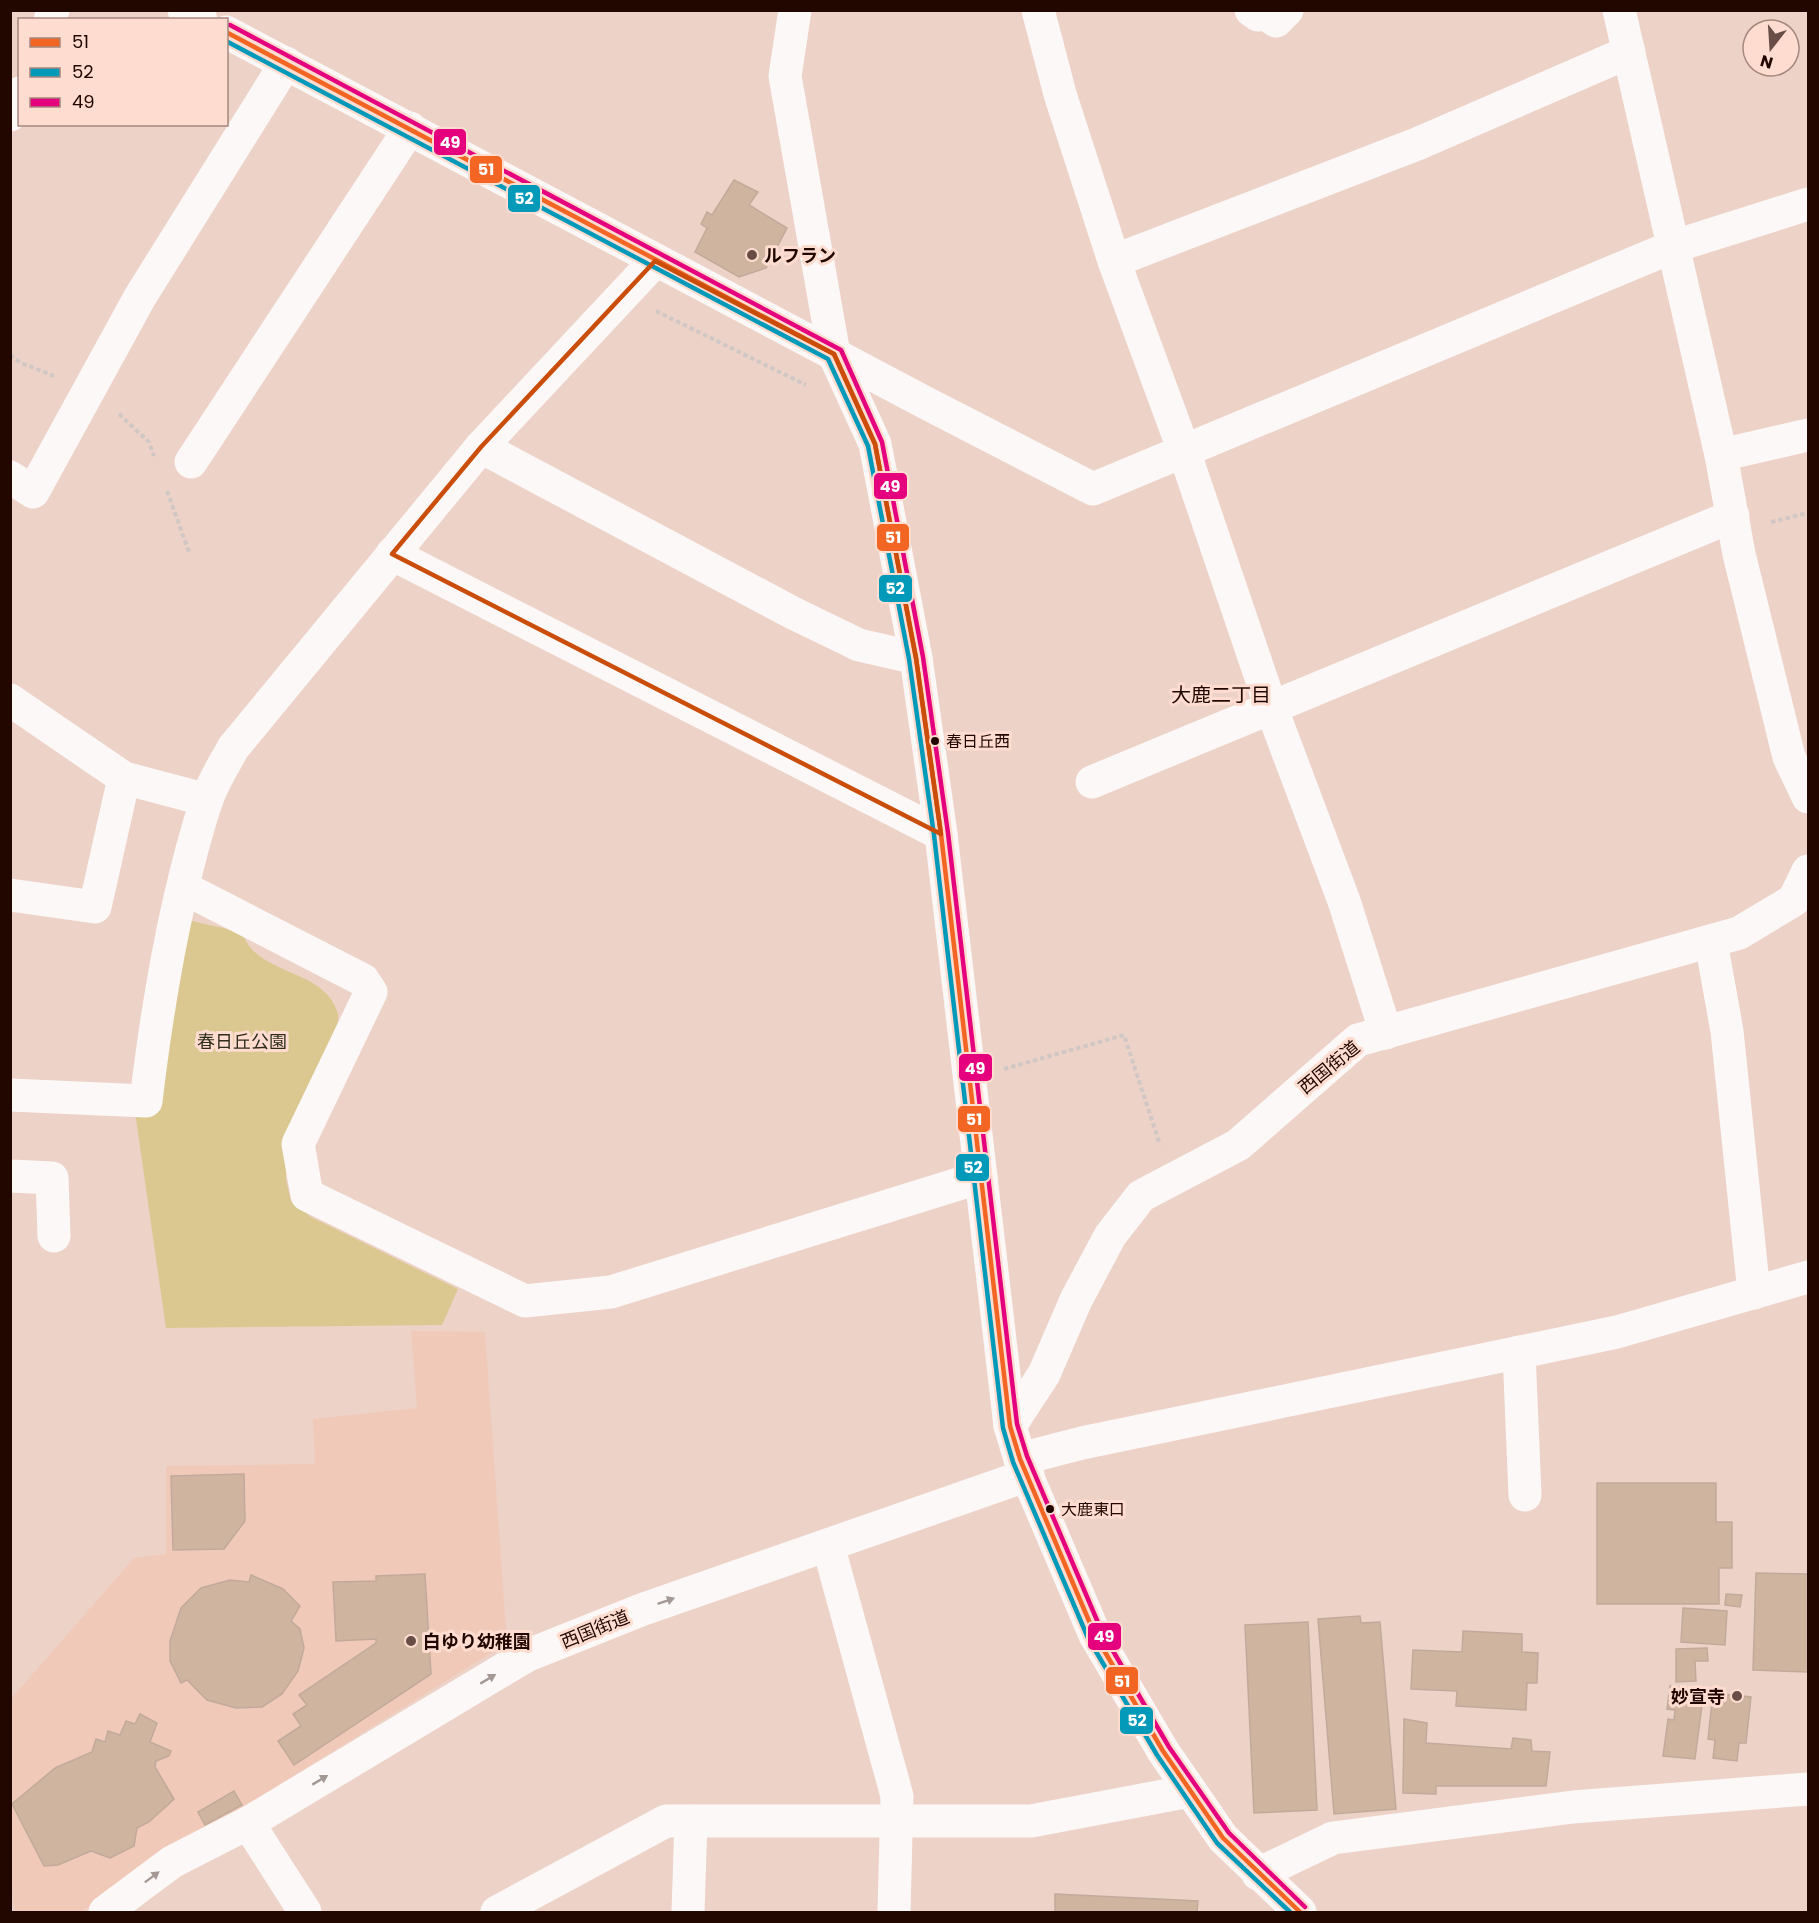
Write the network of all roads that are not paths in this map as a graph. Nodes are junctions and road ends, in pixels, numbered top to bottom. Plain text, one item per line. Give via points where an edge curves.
1 (184, 10) edge
2 (795, 10) edge
3 (1038, 10) edge
4 (1251, 10) edge
5 (1287, 10) edge
6 (1619, 10) edge
7 (198, 18) edge
8 (228, 33) edge
9 (1629, 52) junction
10 (286, 63) junction
11 (18, 97) edge
12 (10, 114) edge
13 (410, 128) junction
14 (1809, 204) edge
15 (1672, 247) junction
16 (656, 261) junction
17 (1114, 261) junction
18 (834, 354) junction
19 (1809, 435) edge
20 (481, 447) junction
21 (1184, 451) junction
22 (1721, 455) junction
23 (191, 462) dead end
24 (10, 477) edge
25 (1733, 516) junction
26 (392, 554) junction
27 (916, 658) junction
28 (10, 700) edge
29 (1271, 707) junction
30 (124, 778) junction
31 (1092, 782) dead end
32 (1809, 796) edge
33 (207, 800) junction
34 (941, 834) junction
35 (1809, 872) edge
36 (184, 888) junction
37 (10, 896) edge
38 (1711, 942) junction
39 (1386, 1033) junction
40 (10, 1095) edge
41 (10, 1176) edge
42 (981, 1177) junction
43 (54, 1236) dead end
44 (1809, 1277) edge
45 (1754, 1293) junction
46 (1519, 1352) junction
47 (1010, 1426) junction
48 (1024, 1467) junction
49 (1525, 1495) dead end
50 (828, 1545) junction
51 (1809, 1789) edge
52 (1190, 1791) junction
53 (692, 1821) junction
54 (897, 1822) junction
55 (248, 1823) junction
56 (1258, 1874) junction
57 (105, 1912) edge
58 (305, 1912) edge
59 (497, 1912) edge
60 (688, 1912) edge
61 (894, 1912) edge
62 (1300, 1912) edge

1 - 7 street
2 - 18 street via 785,76
3 - 17 street via 1060,94
4 - 5 street via 1258,15 1262,11 1276,21
6 - 9 street
8 - 10 street
9 - 15 street
9 - 17 street via 1417,144
10 - 13 street
10 - 24 street via 140,297 33,492
11 - 12 street
13 - 16 street
13 - 23 street
14 - 15 street
15 - 21 street
15 - 22 street
16 - 18 street
16 - 20 street
17 - 21 street
18 - 21 street via 1092,489
18 - 27 street via 875,444
19 - 22 street
20 - 26 street
20 - 27 street via 793,613 859,645
21 - 29 street
22 - 25 street
25 - 29 street
25 - 32 street via 1789,757
26 - 33 street via 233,748
26 - 34 street
27 - 34 street
28 - 30 street
29 - 31 street
29 - 39 street via 1344,901
30 - 33 street
30 - 37 street via 95,907
33 - 36 street
34 - 42 street
35 - 38 street, 西国街道 via 1794,900 1739,933
36 - 40 street via 155,1026 146,1101
36 - 42 street via 363,980 371,992 298,1144 307,1195 525,1301 611,1292
38 - 39 street, 西国街道
38 - 45 street via 1726,1031
39 - 47 street, 西国街道 via 1358,1040 1238,1144 1141,1196 1110,1236 1076,1300 1044,1374
41 - 43 street via 52,1178
42 - 47 street
44 - 45 street, 西国街道
45 - 46 street, 西国街道 via 1617,1332
46 - 48 street, 西国街道
46 - 49 street
47 - 48 street
48 - 50 street, 西国街道
48 - 52 street via 1095,1635
50 - 54 street via 897,1796
55 -> 50 street, 西国街道 via 526,1656 641,1610
51 - 56 street via 1573,1807 1333,1838
52 - 54 street via 1031,1821
52 - 56 street via 1224,1838
53 - 54 street
53 - 59 street via 666,1821
53 - 60 street
54 - 61 street
57 -> 55 street, 西国街道 via 172,1862
55 - 58 street
56 - 62 street

